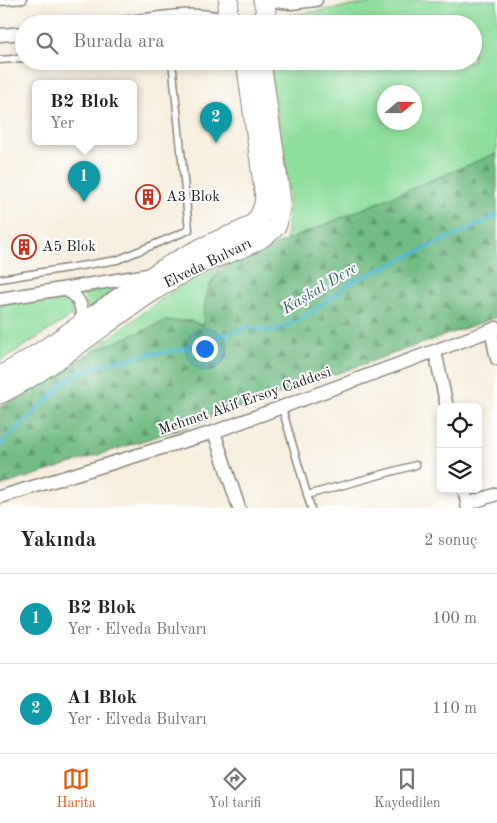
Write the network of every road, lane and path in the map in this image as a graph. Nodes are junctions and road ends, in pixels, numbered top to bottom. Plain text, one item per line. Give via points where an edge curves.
1 (23, 0) edge
2 (229, 0) edge
3 (316, 0) edge
4 (0, 2) edge
5 (291, 3) junction
6 (204, 15) edge
7 (228, 15) edge
8 (263, 15) edge
9 (15, 34) edge
10 (0, 35) edge
11 (15, 59) edge
12 (0, 60) edge
13 (173, 70) edge
14 (247, 70) edge
15 (262, 70) edge
16 (153, 274) junction
17 (0, 279) edge
18 (64, 289) junction
19 (0, 299) edge
20 (82, 323) junction
21 (494, 329) edge
22 (435, 352) junction
23 (497, 359) edge
24 (0, 376) edge
25 (0, 394) edge
26 (446, 403) edge
27 (282, 408) junction
28 (214, 432) junction
29 (416, 465) dead end
30 (465, 493) edge
31 (497, 494) edge
32 (307, 495) junction
33 (0, 497) edge
34 (468, 506) edge
35 (239, 508) edge
36 (311, 508) edge

1 - 4 lane
2 - 6 street
2 - 7 main road
3 - 5 street
5 - 8 street
5 - 8 street
9 - 10 street
11 - 12 lane
13 - 17 lane via 189,230 117,260
14 - 16 main road, Elveda Bulvarı via 266,198 260,218 249,228 196,250
15 - 25 main road, Elveda Bulvarı via 281,200 277,225 261,238 178,275 53,364
16 - 18 street
16 - 20 main road, Elveda Bulvarı
18 - 19 street
18 - 20 street via 78,299
20 - 24 main road, Elveda Bulvarı
21 - 22 street, Mehmet Akif Ersoy Caddesi
21 - 23 street
22 - 26 street
22 - 27 street, Mehmet Akif Ersoy Caddesi
27 - 28 street, Mehmet Akif Ersoy Caddesi
27 - 32 lane
28 - 33 street, Mehmet Akif Ersoy Caddesi
28 - 35 street
29 - 32 lane
30 - 34 street
31 - 34 street
32 - 36 lane

